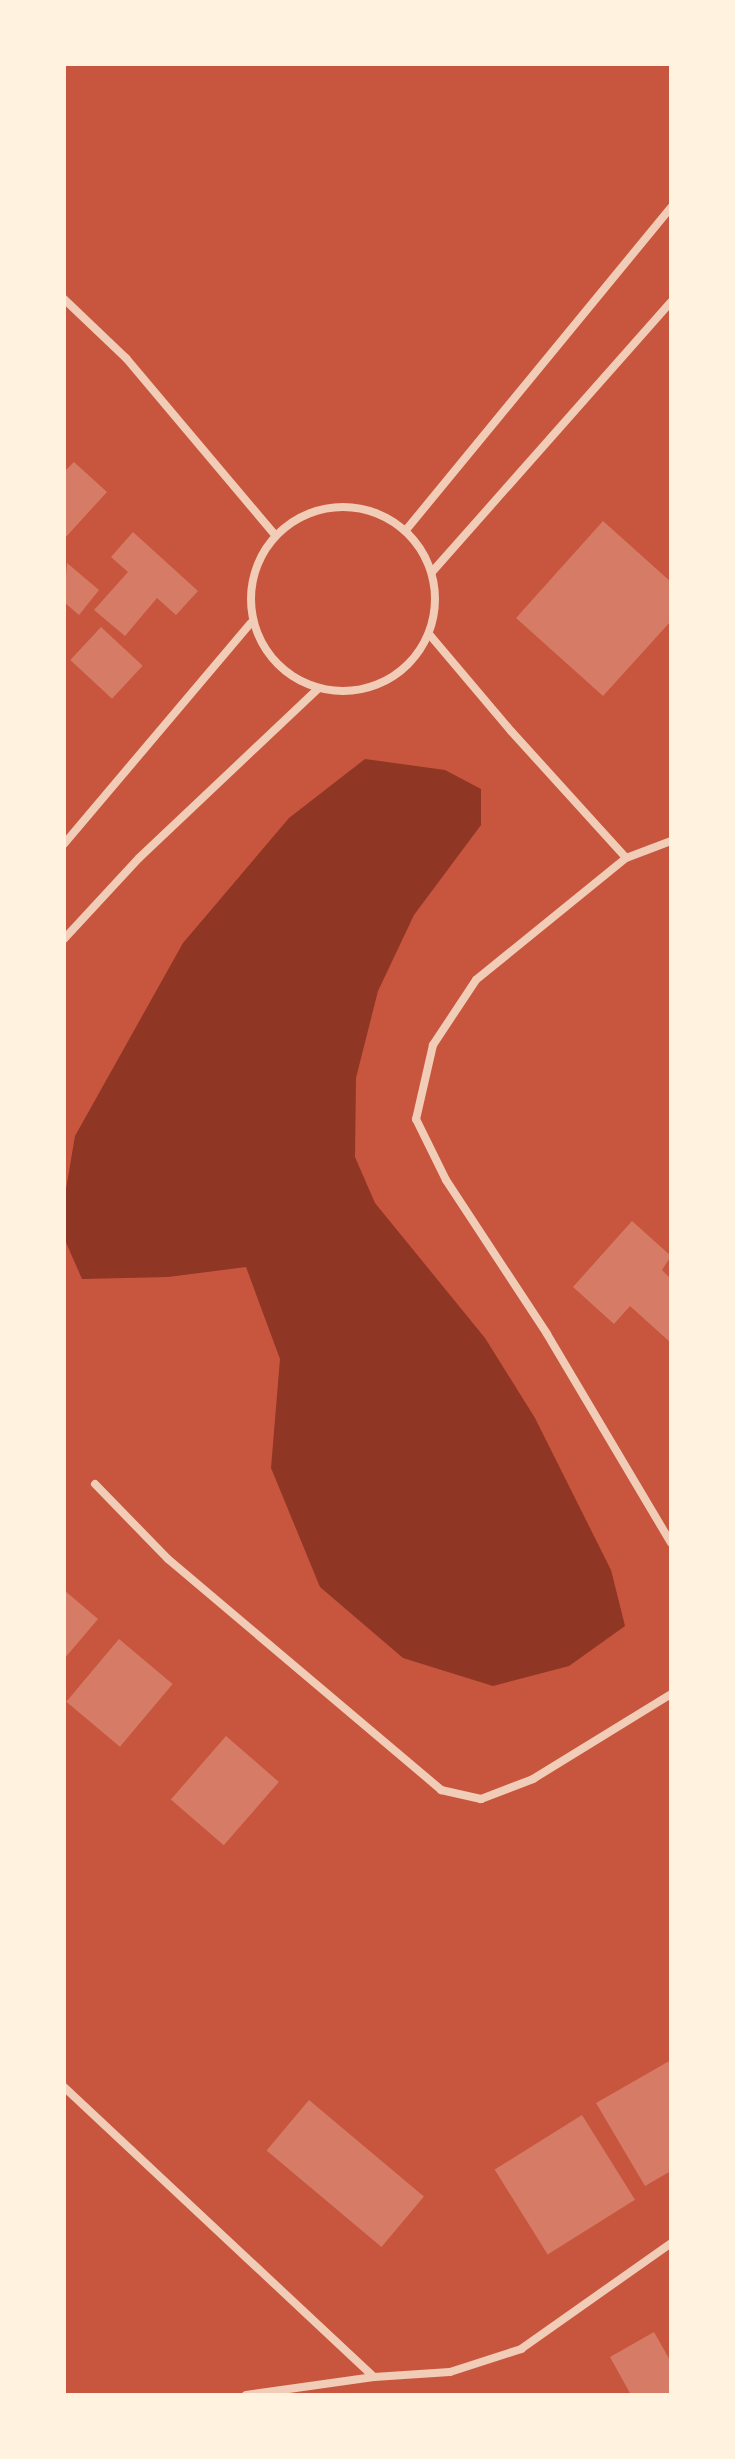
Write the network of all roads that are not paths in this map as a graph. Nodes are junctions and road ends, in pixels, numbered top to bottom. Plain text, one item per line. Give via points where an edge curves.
1 (671, 207) edge
2 (64, 299) edge
3 (671, 302) edge
4 (406, 530) junction
5 (274, 534) junction
6 (432, 572) junction
7 (251, 623) junction
8 (429, 634) junction
9 (318, 689) junction
10 (671, 841) edge
11 (64, 844) edge
12 (626, 858) junction
13 (64, 939) edge
14 (95, 1484) dead end
15 (671, 1543) edge
16 (671, 1694) edge
17 (64, 2087) edge
18 (671, 2243) edge
19 (374, 2377) junction
20 (246, 2395) edge

1 - 4 street
2 - 5 street via 126,358
3 - 6 street
4 - 5 street via 364,508 315,509
4 - 6 street
5 - 7 street via 251,575
6 - 8 street via 437,598
7 - 9 street via 276,665
7 - 11 street
8 - 9 street via 417,657 389,680 354,692
8 - 12 street
9 - 13 street via 139,858
10 - 12 street
12 - 15 street via 476,980 433,1045 416,1119 446,1180 547,1334
14 - 16 street via 168,1559 441,1790 481,1799 533,1779
17 - 19 street
18 - 19 street via 521,2349 450,2372
19 - 20 street

